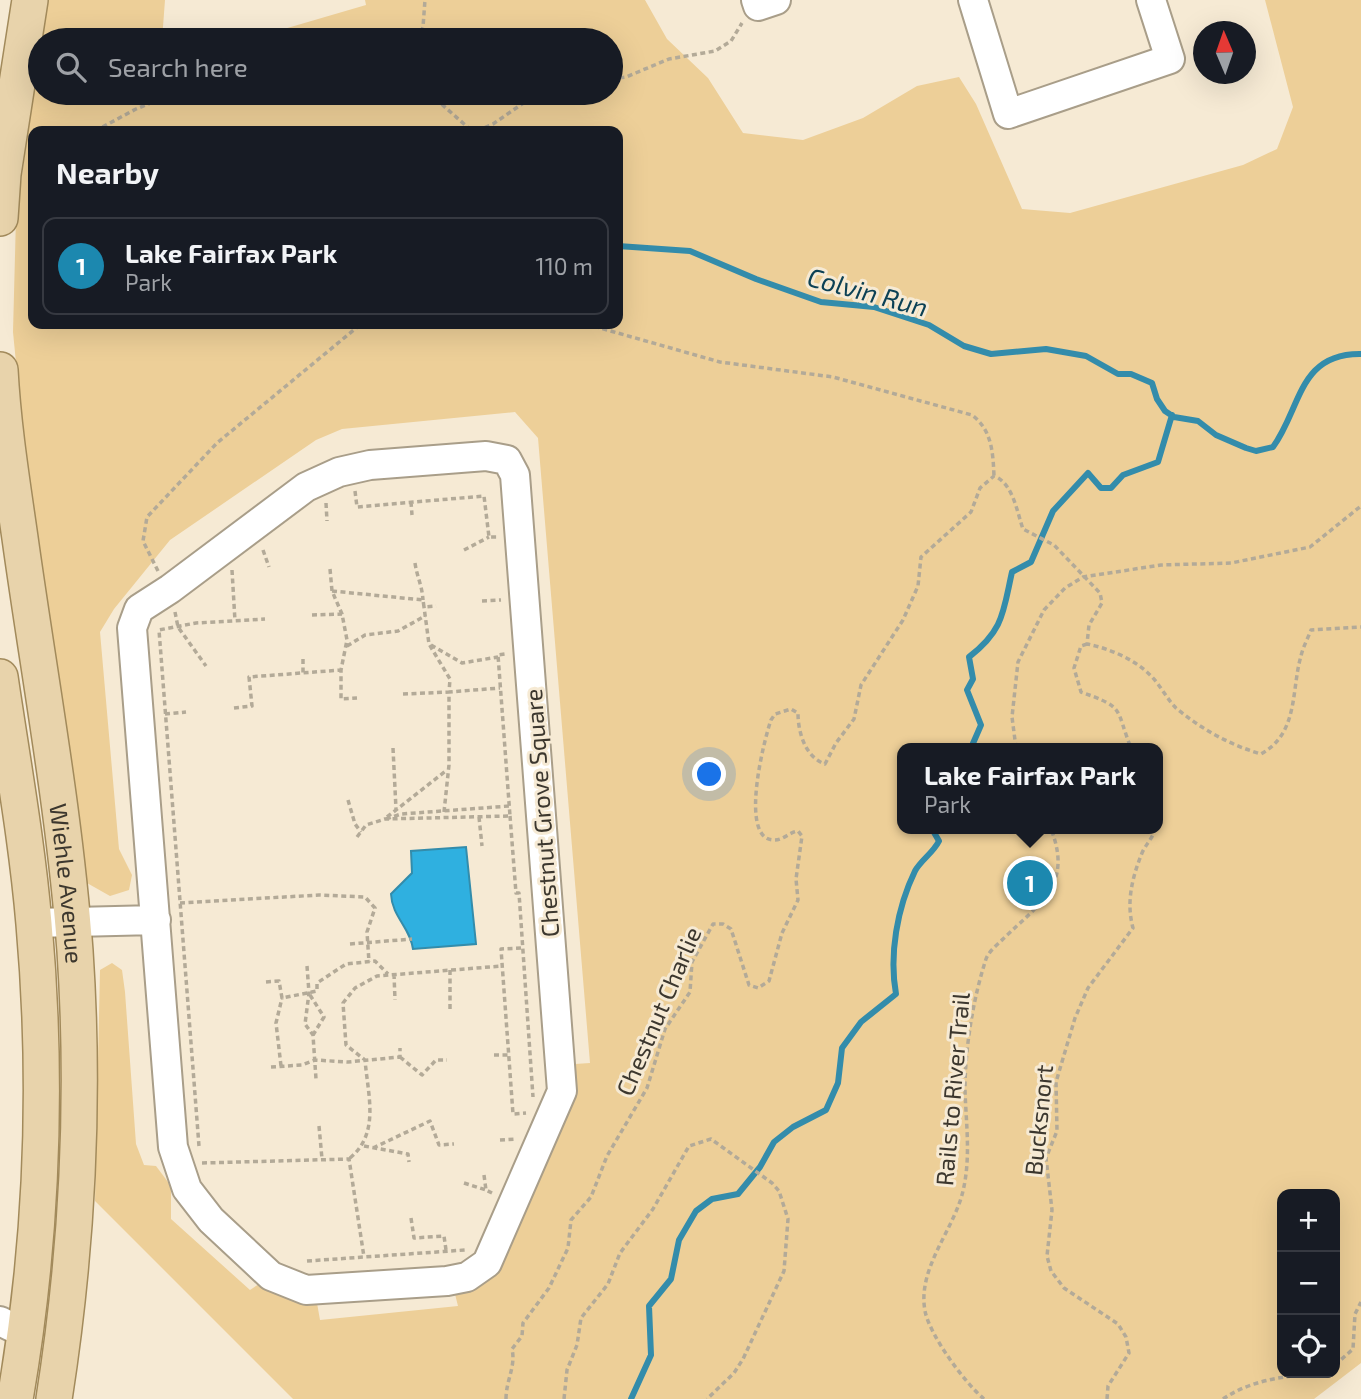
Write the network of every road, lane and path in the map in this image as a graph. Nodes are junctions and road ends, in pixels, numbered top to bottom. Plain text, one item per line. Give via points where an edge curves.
1 (30, 0) edge
2 (425, 0) edge
3 (973, 0) edge
4 (1151, 0) edge
5 (763, 2) edge
6 (420, 28) edge
7 (623, 77) edge
8 (146, 105) edge
9 (443, 105) edge
10 (521, 105) edge
11 (104, 126) edge
12 (468, 126) edge
13 (488, 126) edge
14 (0, 218) edge
15 (355, 329) edge
16 (604, 329) edge
17 (0, 370) edge
18 (994, 476) junction
19 (355, 486) dead end
20 (326, 501) dead end
21 (411, 502) junction
22 (1361, 506) edge
23 (412, 515) dead end
24 (327, 522) dead end
25 (489, 537) junction
26 (504, 537) dead end
27 (262, 548) dead end
28 (464, 550) dead end
29 (231, 557) dead end
30 (415, 563) dead end
31 (269, 567) dead end
32 (330, 569) dead end
33 (1083, 577) junction
34 (332, 592) junction
35 (172, 599) junction
36 (423, 600) junction
37 (508, 600) dead end
38 (482, 601) dead end
39 (436, 606) dead end
40 (424, 607) junction
41 (342, 614) junction
42 (312, 615) dead end
43 (425, 616) junction
44 (265, 619) dead end
45 (235, 621) junction
46 (178, 627) junction
47 (1361, 627) edge
48 (429, 644) junction
49 (1087, 644) junction
50 (346, 647) junction
51 (512, 654) dead end
52 (498, 657) junction
53 (303, 659) dead end
54 (206, 666) dead end
55 (341, 670) junction
56 (303, 673) junction
57 (0, 677) edge
58 (500, 688) junction
59 (449, 692) junction
60 (404, 694) dead end
61 (357, 698) dead end
62 (234, 708) dead end
63 (186, 712) dead end
64 (165, 714) junction
65 (1015, 743) edge
66 (1130, 743) edge
67 (393, 748) dead end
68 (448, 769) junction
69 (348, 800) dead end
70 (509, 806) junction
71 (396, 810) junction
72 (444, 812) junction
73 (510, 816) junction
74 (479, 817) junction
75 (385, 819) junction
76 (361, 832) junction
77 (1053, 834) edge
78 (1152, 834) edge
79 (357, 837) dead end
80 (482, 846) dead end
81 (180, 903) junction
82 (156, 920) junction
83 (72, 922) junction
84 (34, 923) junction
85 (412, 939) dead end
86 (368, 943) junction
87 (350, 944) dead end
88 (522, 948) junction
89 (369, 961) junction
90 (307, 966) dead end
91 (502, 966) junction
92 (450, 970) junction
93 (388, 974) junction
94 (394, 974) junction
95 (266, 982) dead end
96 (309, 993) junction
97 (282, 998) junction
98 (395, 1000) dead end
99 (450, 1011) dead end
100 (313, 1035) junction
101 (400, 1048) dead end
102 (494, 1055) dead end
103 (509, 1055) junction
104 (400, 1057) junction
105 (315, 1060) junction
106 (365, 1060) junction
107 (447, 1060) dead end
108 (281, 1066) junction
109 (271, 1067) dead end
110 (316, 1079) dead end
111 (534, 1100) dead end
112 (535, 1113) dead end
113 (319, 1126) dead end
114 (454, 1144) dead end
115 (364, 1146) junction
116 (373, 1148) junction
117 (322, 1159) junction
118 (349, 1159) junction
119 (409, 1162) dead end
120 (484, 1175) dead end
121 (464, 1183) dead end
122 (485, 1191) junction
123 (500, 1197) dead end
124 (411, 1219) dead end
125 (475, 1249) dead end
126 (446, 1251) junction
127 (364, 1257) junction
128 (307, 1261) dead end
129 (1361, 1302) edge
130 (13, 1328) edge
131 (1340, 1361) edge
132 (1278, 1378) edge
133 (15, 1399) edge
134 (54, 1399) edge
135 (506, 1399) edge
136 (564, 1399) edge
137 (707, 1399) edge
138 (984, 1399) edge
139 (1107, 1399) edge
140 (1223, 1399) edge

1 - 14 main road
2 - 6 path
3 - 4 street via 1008,114 1170,59
5 - 7 path via 731,41 715,51 669,59
8 - 11 path
9 - 12 path
10 - 13 path
15 - 35 path via 217,443 147,517 143,541
16 - 18 path via 720,362 833,377 972,415 981,421 993,450
17 - 83 main road, Wiehle Avenue
18 - 33 path via 1008,487 1024,530 1054,545
18 - 135 path, Chestnut Charlie via 980,488 971,512 921,557 918,586 903,620 860,685 854,719 835,743 829,760 825,764 817,761 798,734 797,713 791,709 771,720 758,766 756,823 771,840 798,831 802,836 798,900 782,933 769,981 758,988 749,985 731,929 713,924 692,962 690,992 665,1028 647,1088 607,1156 591,1196 571,1220 568,1248 549,1288 523,1323 522,1336 512,1349 515,1364 506,1381
19 - 21 path via 357,507
20 - 24 path
21 - 23 path
21 - 25 path via 484,496
22 - 33 path via 1310,547 1231,563 1161,565
25 - 26 path
25 - 28 path
27 - 31 path
29 - 45 path
30 - 36 path
32 - 34 path
33 - 49 path via 1100,593 1102,603 1089,625
33 - 65 path via 1044,610 1018,662 1012,718
34 - 36 path
34 - 41 path
35 - 46 path
35 - 82 street, Chestnut Grove Square via 139,609 132,628
35 - 82 street, Chestnut Grove Square via 306,487 339,472 370,464 486,456 507,460 515,475 562,1091 487,1263 467,1277 447,1281 306,1290 271,1276 211,1220 187,1189 173,1147
36 - 40 path
37 - 38 path
39 - 40 path
40 - 43 path
41 - 42 path
41 - 50 path
43 - 48 path
43 - 50 path via 398,631 366,635
44 - 45 path
45 - 46 path
46 - 54 path
46 - 64 path via 159,630
47 - 49 path via 1311,630 1300,657 1295,705 1273,748 1261,754 1222,738 1183,713 1149,673 1106,647
48 - 52 path via 462,663
48 - 59 path via 450,679
49 - 66 path via 1081,646 1074,668 1081,692 1112,703 1122,717
50 - 55 path
51 - 52 path
52 - 58 path
53 - 56 path
55 - 56 path
55 - 61 path via 341,699
56 - 62 path via 249,677 252,706
57 - 84 main road, Wiehle Avenue
58 - 59 path
58 - 70 path
59 - 60 path
59 - 68 path
63 - 64 path
64 - 81 path
67 - 71 path
68 - 71 path
68 - 72 path
69 - 76 path
70 - 72 path
70 - 73 path
71 - 75 path
72 - 75 path
73 - 74 path
73 - 88 path
74 - 75 path
74 - 80 path
75 - 76 path via 366,825
76 - 79 path
77 - 138 path, Rails to River Trail via 1059,850 1051,891 988,955 980,979 965,1090 970,1137 963,1192 927,1280 925,1310 931,1330
78 - 139 path, Bucksnort via 1132,884 1128,909 1133,928 1088,988 1063,1054 1056,1082 1057,1131 1046,1158 1052,1210 1047,1256 1051,1270 1064,1288 1118,1324 1126,1337 1129,1353 1108,1386
81 - 86 path via 365,897 375,908
81 - 117 path via 200,1163
82 - 83 street
83 - 84 street
83 - 134 main road, Wiehle Avenue via 79,1149
84 - 130 main road, Wiehle Avenue via 40,1150 33,1273
85 - 86 path
86 - 87 path
86 - 89 path
88 - 91 path via 500,949
88 - 111 path
89 - 93 path
89 - 96 path via 346,964
90 - 96 path
91 - 92 path
91 - 103 path
92 - 94 path
92 - 99 path
93 - 94 path
93 - 106 path via 355,988 344,1003 346,1045
94 - 98 path
95 - 97 path via 279,981
96 - 97 path
96 - 100 path via 305,1024
96 - 100 path via 324,1017
97 - 108 path via 276,1023
100 - 105 path
101 - 104 path
102 - 103 path
103 - 112 path via 513,1114
104 - 106 path
104 - 107 path via 422,1074 436,1060
105 - 106 path
105 - 108 path
105 - 110 path
106 - 115 path via 370,1122
108 - 109 path
113 - 117 path
114 - 116 path via 439,1145 430,1121
115 - 116 path
115 - 118 path
116 - 119 path via 408,1154
117 - 118 path
118 - 127 path
120 - 122 path
121 - 122 path
122 - 123 path
124 - 126 path via 414,1238 444,1236
125 - 126 path
126 - 127 path
127 - 128 path
129 - 131 path via 1355,1314 1353,1349
130 - 133 main road, Wiehle Avenue
132 - 140 path via 1239,1388
136 - 137 path via 581,1318 608,1284 620,1253 653,1209 689,1146 711,1139 772,1183 788,1219 784,1271 743,1359

